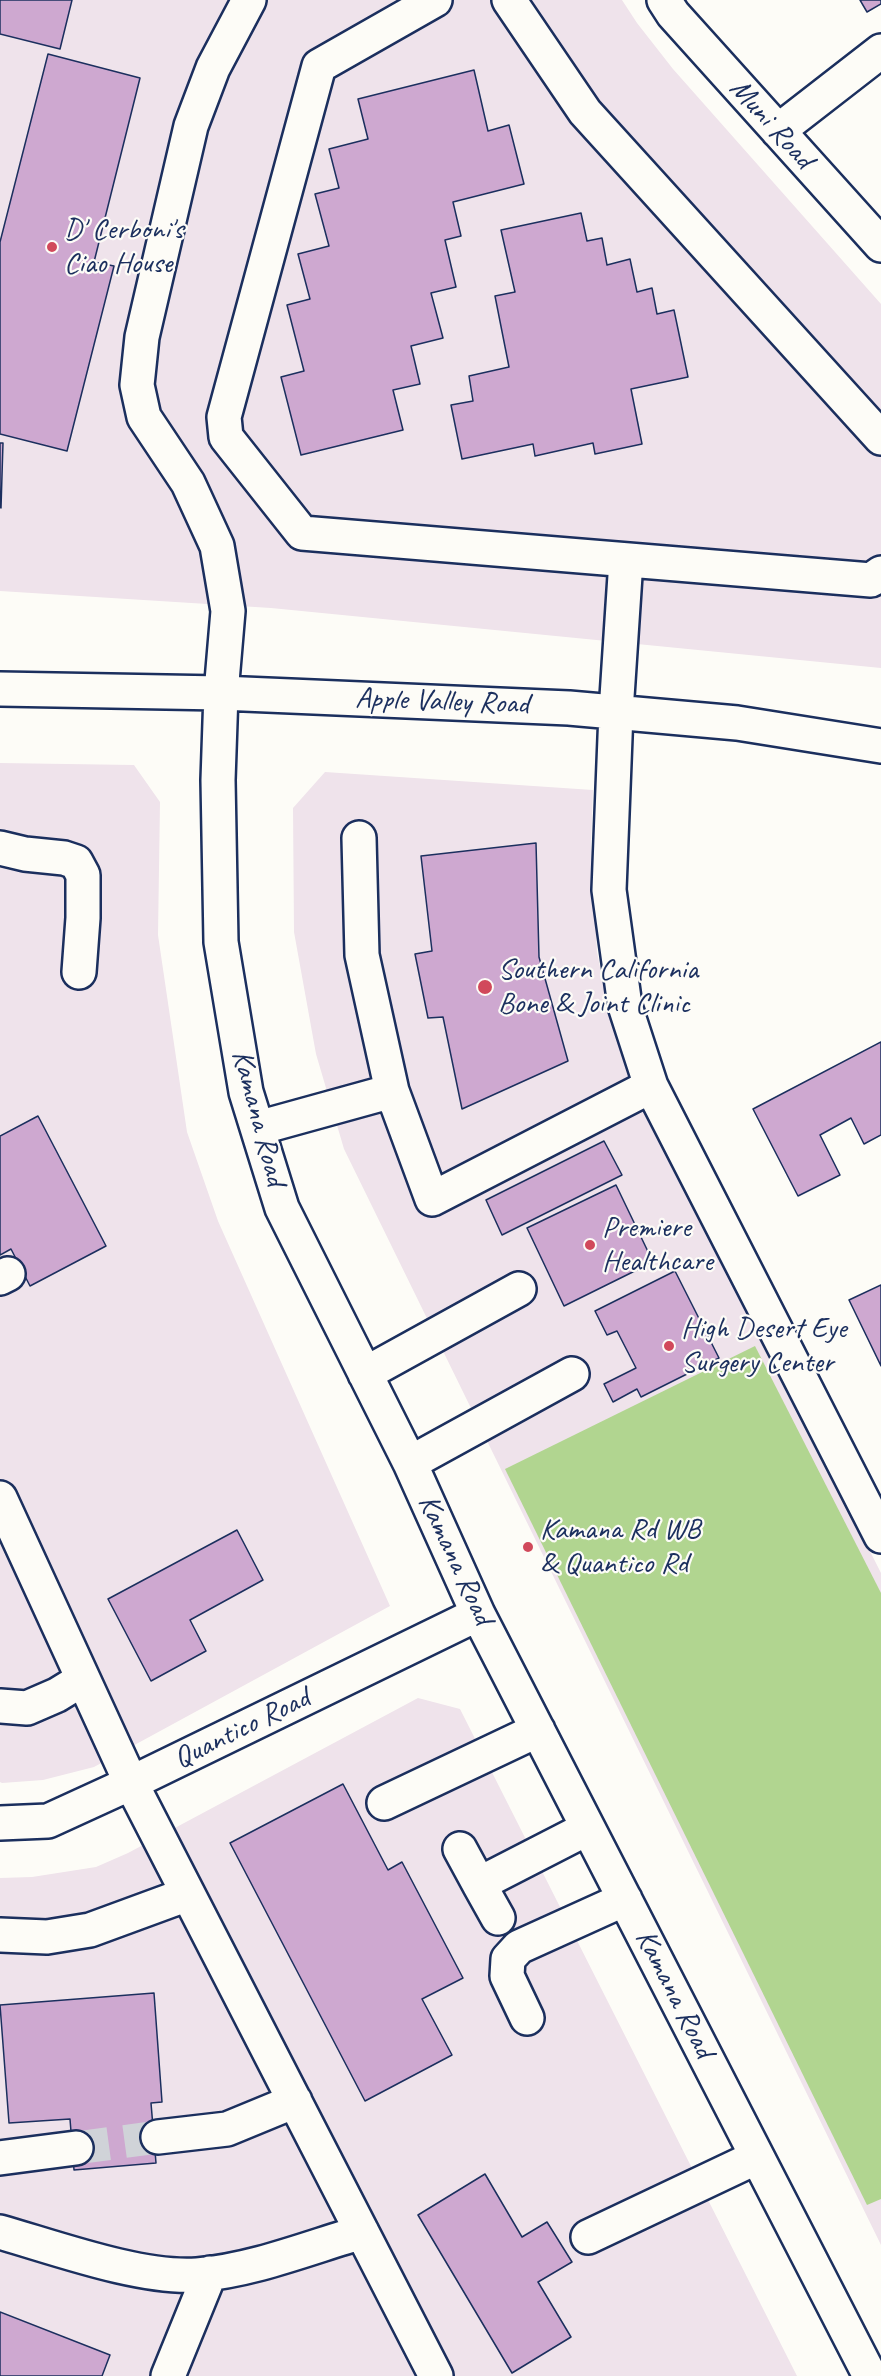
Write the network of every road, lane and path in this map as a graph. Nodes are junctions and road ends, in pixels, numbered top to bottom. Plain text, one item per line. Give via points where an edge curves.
1 (249, 0) edge
2 (435, 0) edge
3 (509, 0) edge
4 (664, 0) edge
5 (881, 51) edge
6 (778, 131) junction
7 (881, 246) edge
8 (881, 438) edge
9 (626, 560) junction
10 (881, 573) edge
11 (0, 689) edge
12 (221, 693) junction
13 (616, 712) junction
14 (881, 746) edge
15 (359, 838) dead end
16 (0, 848) edge
17 (79, 972) dead end
18 (651, 1086) junction
19 (392, 1091) junction
20 (258, 1128) junction
21 (519, 1289) dead end
22 (365, 1374) junction
23 (572, 1374) dead end
24 (410, 1463) junction
25 (0, 1498) edge
26 (881, 1536) edge
27 (478, 1614) junction
28 (83, 1679) junction
29 (0, 1706) edge
30 (538, 1730) junction
31 (132, 1783) junction
32 (384, 1803) dead end
33 (0, 1823) edge
34 (588, 1828) junction
35 (460, 1849) dead end
36 (479, 1884) junction
37 (189, 1894) junction
38 (624, 1899) junction
39 (498, 1918) dead end
40 (0, 1935) edge
41 (527, 2018) dead end
42 (295, 2101) junction
43 (158, 2137) tunnel mouth
44 (76, 2148) tunnel mouth
45 (757, 2157) junction
46 (0, 2158) edge
47 (0, 2232) edge
48 (362, 2232) junction
49 (588, 2237) dead end
50 (210, 2273) junction
51 (168, 2376) edge
52 (436, 2376) edge
53 (870, 2376) edge

1 - 12 street, Kamana Road via 213,68 190,126 142,337 137,386 144,417 188,483 217,546 228,611
2 - 9 street via 319,66 224,417 226,437 302,533
3 - 8 street via 585,112
4 - 6 street, Muni Road
5 - 6 street
6 - 7 street, Muni Road
9 - 10 street via 872,580
9 - 13 street
11 - 12 street, Apple Valley Road
12 - 13 street, Apple Valley Road
12 - 20 street, Kamana Road via 221,942 246,1092
13 - 14 street, Apple Valley Road via 737,723
13 - 18 street via 609,890 625,1006
15 - 19 street via 362,955
16 - 17 street via 76,862 83,875
18 - 19 street via 432,1199
18 - 26 street
19 - 20 street
20 - 22 street, Kamana Road via 282,1208
21 - 22 street
22 - 24 street, Kamana Road
23 - 24 street
24 - 27 street, Kamana Road
25 - 28 street
27 - 30 street, Kamana Road
27 - 31 street, Quantico Road
28 - 29 street via 27,1708
28 - 31 street
30 - 32 street
30 - 34 street, Kamana Road
31 - 33 street, Quantico Road via 48,1821
31 - 37 street
34 - 36 street
34 - 38 street, Kamana Road
35 - 36 street
36 - 39 street
37 - 40 street via 90,1930 47,1937
37 - 42 street
38 - 41 street via 519,1947 508,1959 507,1976
38 - 45 street, Kamana Road
42 - 43 street via 227,2129
42 - 48 street
44 - 46 street
45 - 49 street
45 - 53 street, Kamana Road
47 - 50 street via 142,2270
48 - 50 street via 236,2270
48 - 52 street
50 - 51 street

